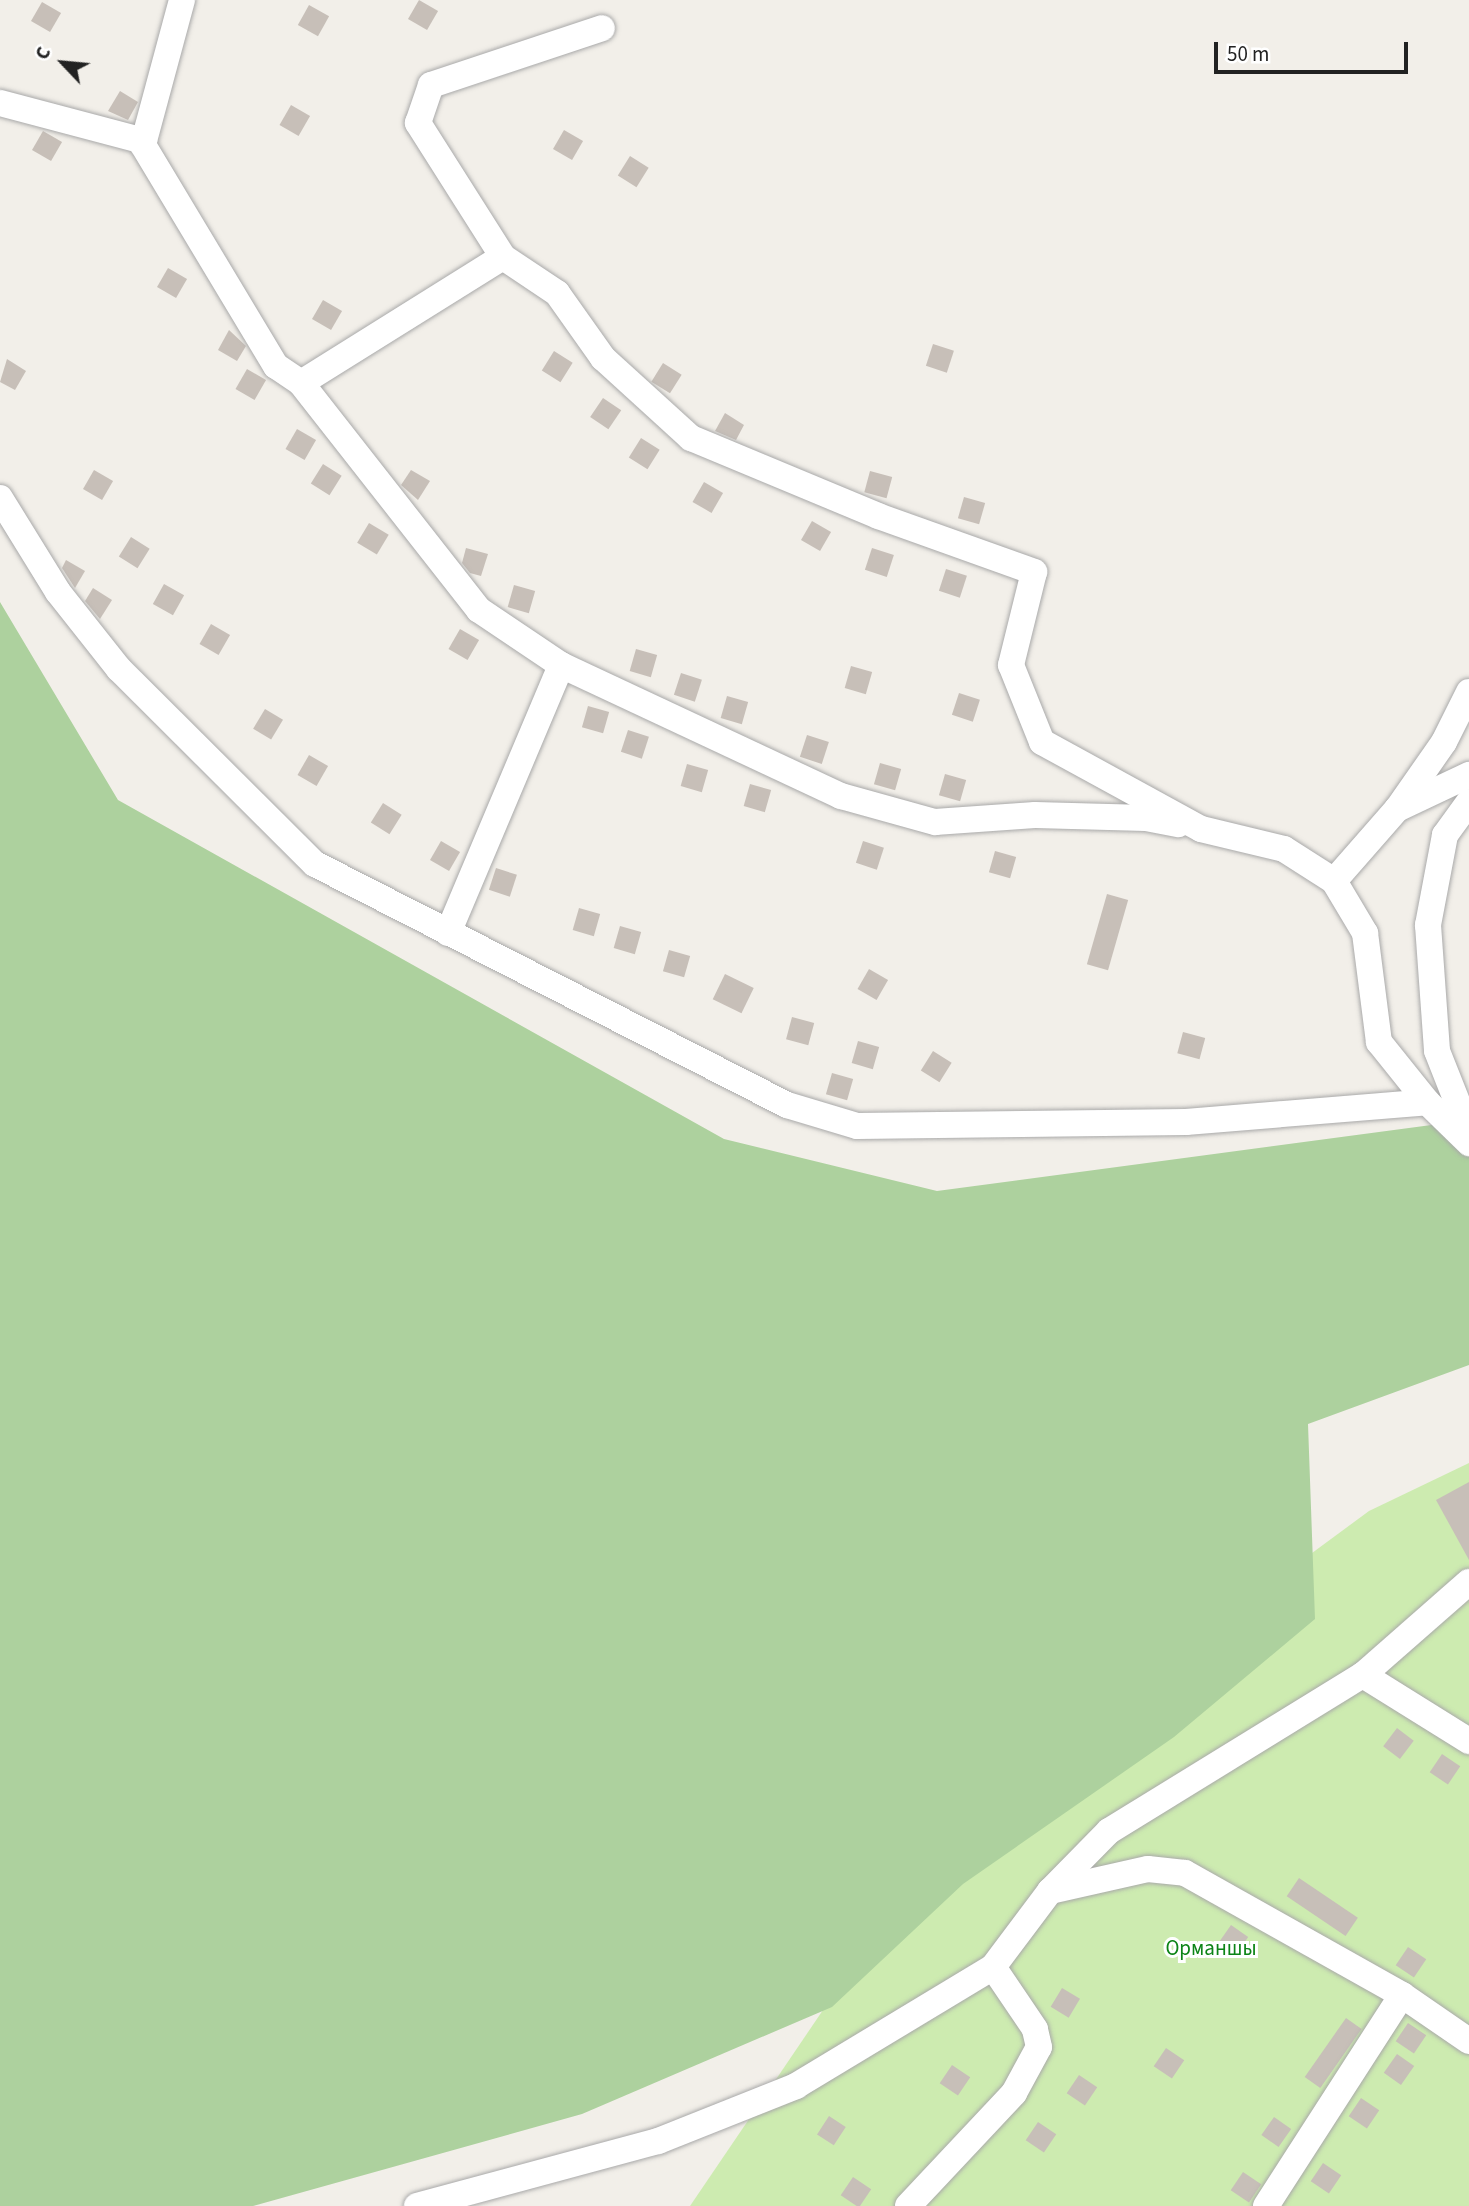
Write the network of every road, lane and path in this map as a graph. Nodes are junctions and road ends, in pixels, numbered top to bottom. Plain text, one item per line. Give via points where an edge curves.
1 (182, 0) edge
2 (602, 28) dead end
3 (0, 103) edge
4 (144, 141) junction
5 (503, 257) junction
6 (301, 383) junction
7 (0, 498) edge
8 (561, 665) junction
9 (1469, 692) edge
10 (1469, 775) edge
11 (1469, 802) edge
12 (1397, 809) junction
13 (1201, 828) junction
14 (1334, 881) junction
15 (447, 933) junction
16 (1427, 1102) junction
17 (1469, 1132) edge
18 (1469, 1143) edge
19 (1469, 1583) edge
20 (1363, 1675) junction
21 (1469, 1741) edge
22 (1050, 1891) junction
23 (993, 1967) junction
24 (1402, 1996) junction
25 (1469, 2041) edge
26 (417, 2206) edge
27 (908, 2206) edge
28 (1266, 2206) edge

1 - 4 street
2 - 5 street via 430,85 418,123
3 - 4 street
4 - 6 street via 276,366
5 - 6 street
5 - 13 street via 557,293 603,358 691,438 878,516 1034,572 1011,664 1042,742
6 - 8 street via 480,610
7 - 15 street via 58,592 119,669 315,864
8 - 13 street via 841,796 935,822 1035,815 1146,818
8 - 15 street
9 - 12 street via 1444,742
10 - 12 street
11 - 17 street via 1445,835 1428,925 1437,1051
12 - 14 street
13 - 14 street via 1284,849
14 - 16 street via 1365,933 1379,1042
15 - 16 street via 786,1105 857,1126 1185,1122
16 - 18 street
19 - 20 street
20 - 21 street
20 - 22 street via 1109,1831
22 - 23 street
22 - 24 street via 1148,1869 1185,1873
23 - 26 street via 796,2085 659,2141
23 - 27 street via 1035,2029 1039,2047 1032,2067 1000,2110
24 - 25 street
24 - 28 street

